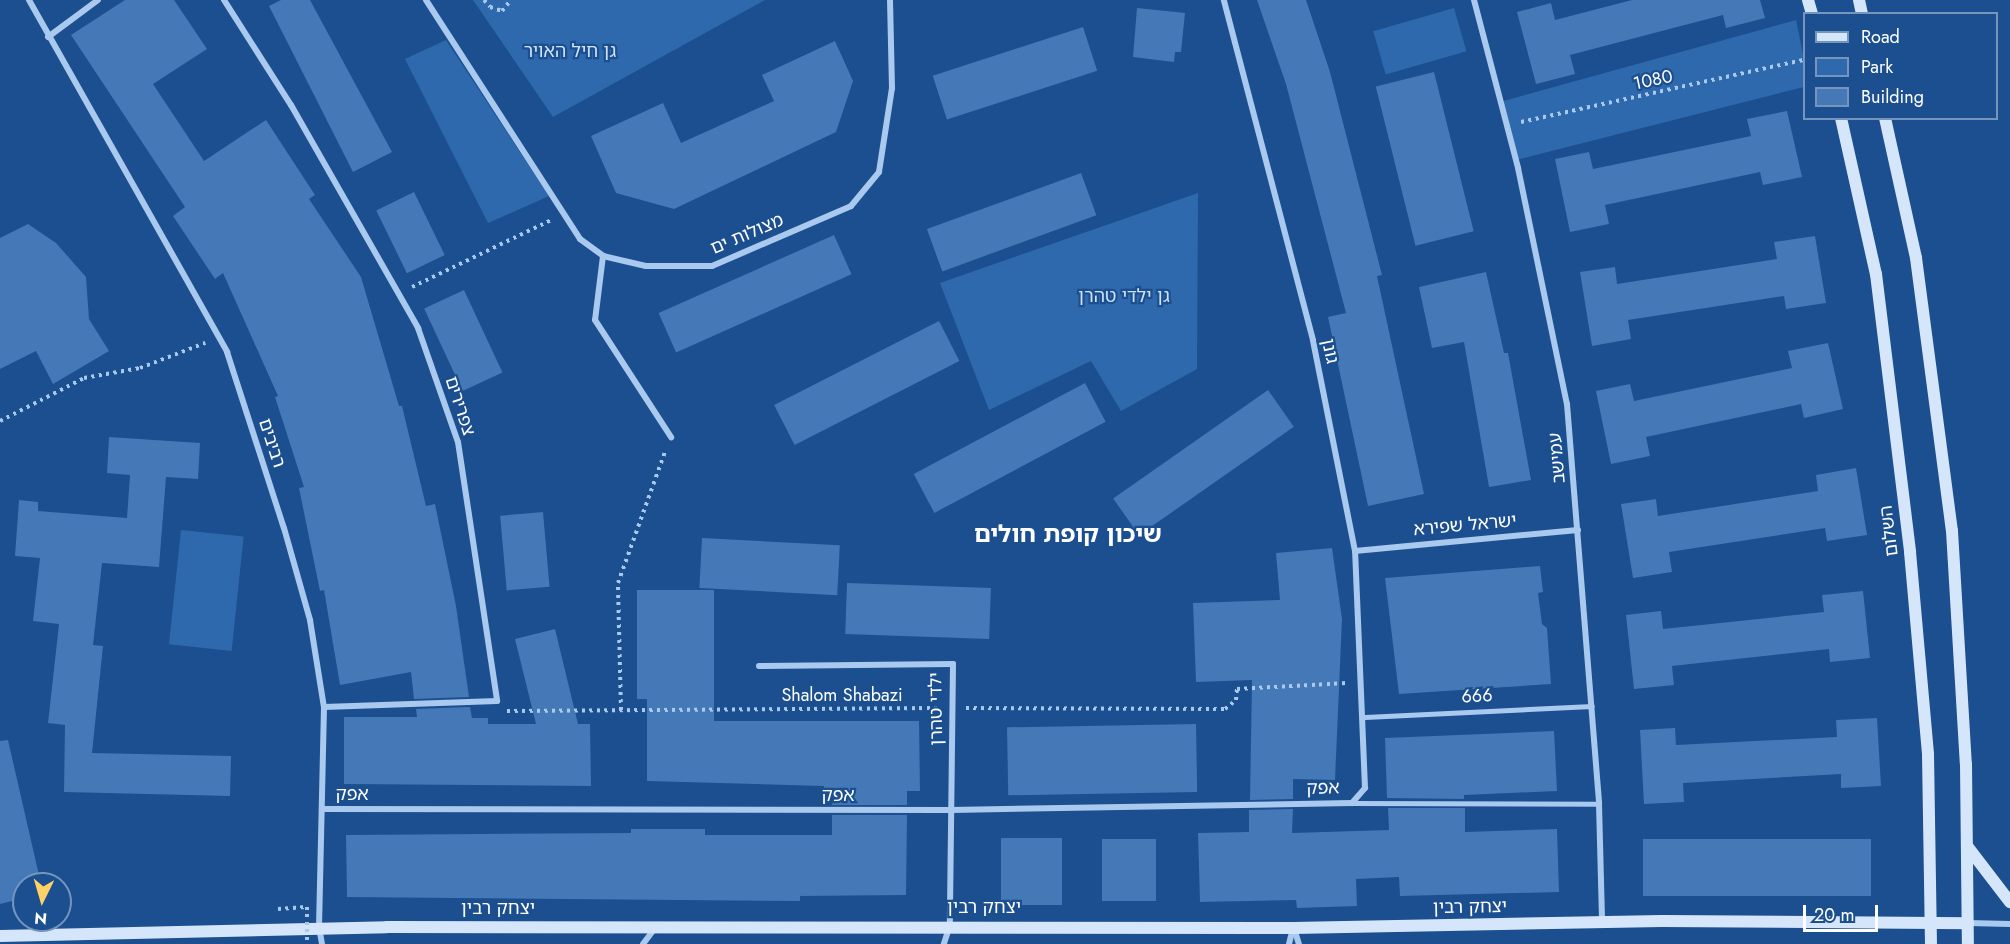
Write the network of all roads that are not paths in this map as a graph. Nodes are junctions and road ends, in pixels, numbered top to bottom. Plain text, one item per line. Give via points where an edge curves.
1 (29, 0) edge
2 (98, 0) edge
3 (224, 0) edge
4 (426, 0) edge
5 (890, 0) edge
6 (1224, 0) edge
7 (1474, 0) edge
8 (48, 37) junction
9 (1840, 120) edge
10 (1885, 120) edge
11 (603, 256) junction
12 (671, 437) road end
13 (1578, 530) junction
14 (1355, 551) junction
15 (759, 666) dead end
16 (1592, 706) junction
17 (324, 707) junction
18 (1365, 717) junction
19 (1352, 803) junction
20 (1599, 804) junction
21 (323, 809) junction
22 (951, 810) junction
23 (1967, 846) junction
24 (2010, 902) edge
25 (1931, 921) junction
26 (1602, 922) junction
27 (1968, 923) junction
28 (2010, 924) edge
29 (658, 925) junction
30 (950, 925) junction
31 (319, 927) junction
32 (1293, 928) junction
33 (0, 936) edge
34 (322, 944) edge
35 (643, 944) edge
36 (944, 944) edge
37 (1289, 944) edge
38 (1299, 944) edge
39 (1931, 944) edge
40 (1968, 944) edge

1 - 8 street, רביבים
2 - 8 street
3 - 17 street, צפרירים via 291,105 418,328 458,442 497,701
4 - 11 street, מצולות ים via 580,239
5 - 11 street, מצולות ים via 892,88 879,172 851,206 712,266 646,266
6 - 14 street, גונן via 1312,340
7 - 13 street, עמישב via 1507,125 1567,404
8 - 17 street, רביבים via 227,352 310,620
9 - 25 main road, השלום via 1876,274 1910,552 1928,754
10 - 23 main road via 1916,258 1952,531
11 - 12 street via 595,320
13 - 14 street, ישראל שפירא
13 - 16 street, עמישב
14 - 18 street, גונן
15 - 22 street, ילדי טהרן via 953,664
16 - 18 street, 666
16 - 20 street, עמישב
17 - 21 street, רביבים
18 - 19 street, אפק via 1365,788
19 - 20 street, אפק
19 - 22 street, אפק
20 - 26 street, עמישב
21 - 22 street, אפק
21 - 31 street, רביבים
22 - 30 street, ילדי טהרן
23 - 24 main road
23 - 27 main road
25 - 26 main road, יצחק רבין
25 - 27 main road, יצחק רבין
25 - 39 main road, השלום
26 - 32 main road, יצחק רבין
27 - 28 street
27 - 40 main road
29 - 30 main road, יצחק רבין
29 - 31 main road, יצחק רבין
29 - 35 street
30 - 32 main road, יצחק רבין
30 - 36 street, ילדי טהרן
31 - 33 main road, יצחק רבין
31 - 34 street, רביבים
32 - 37 street
32 - 38 street

